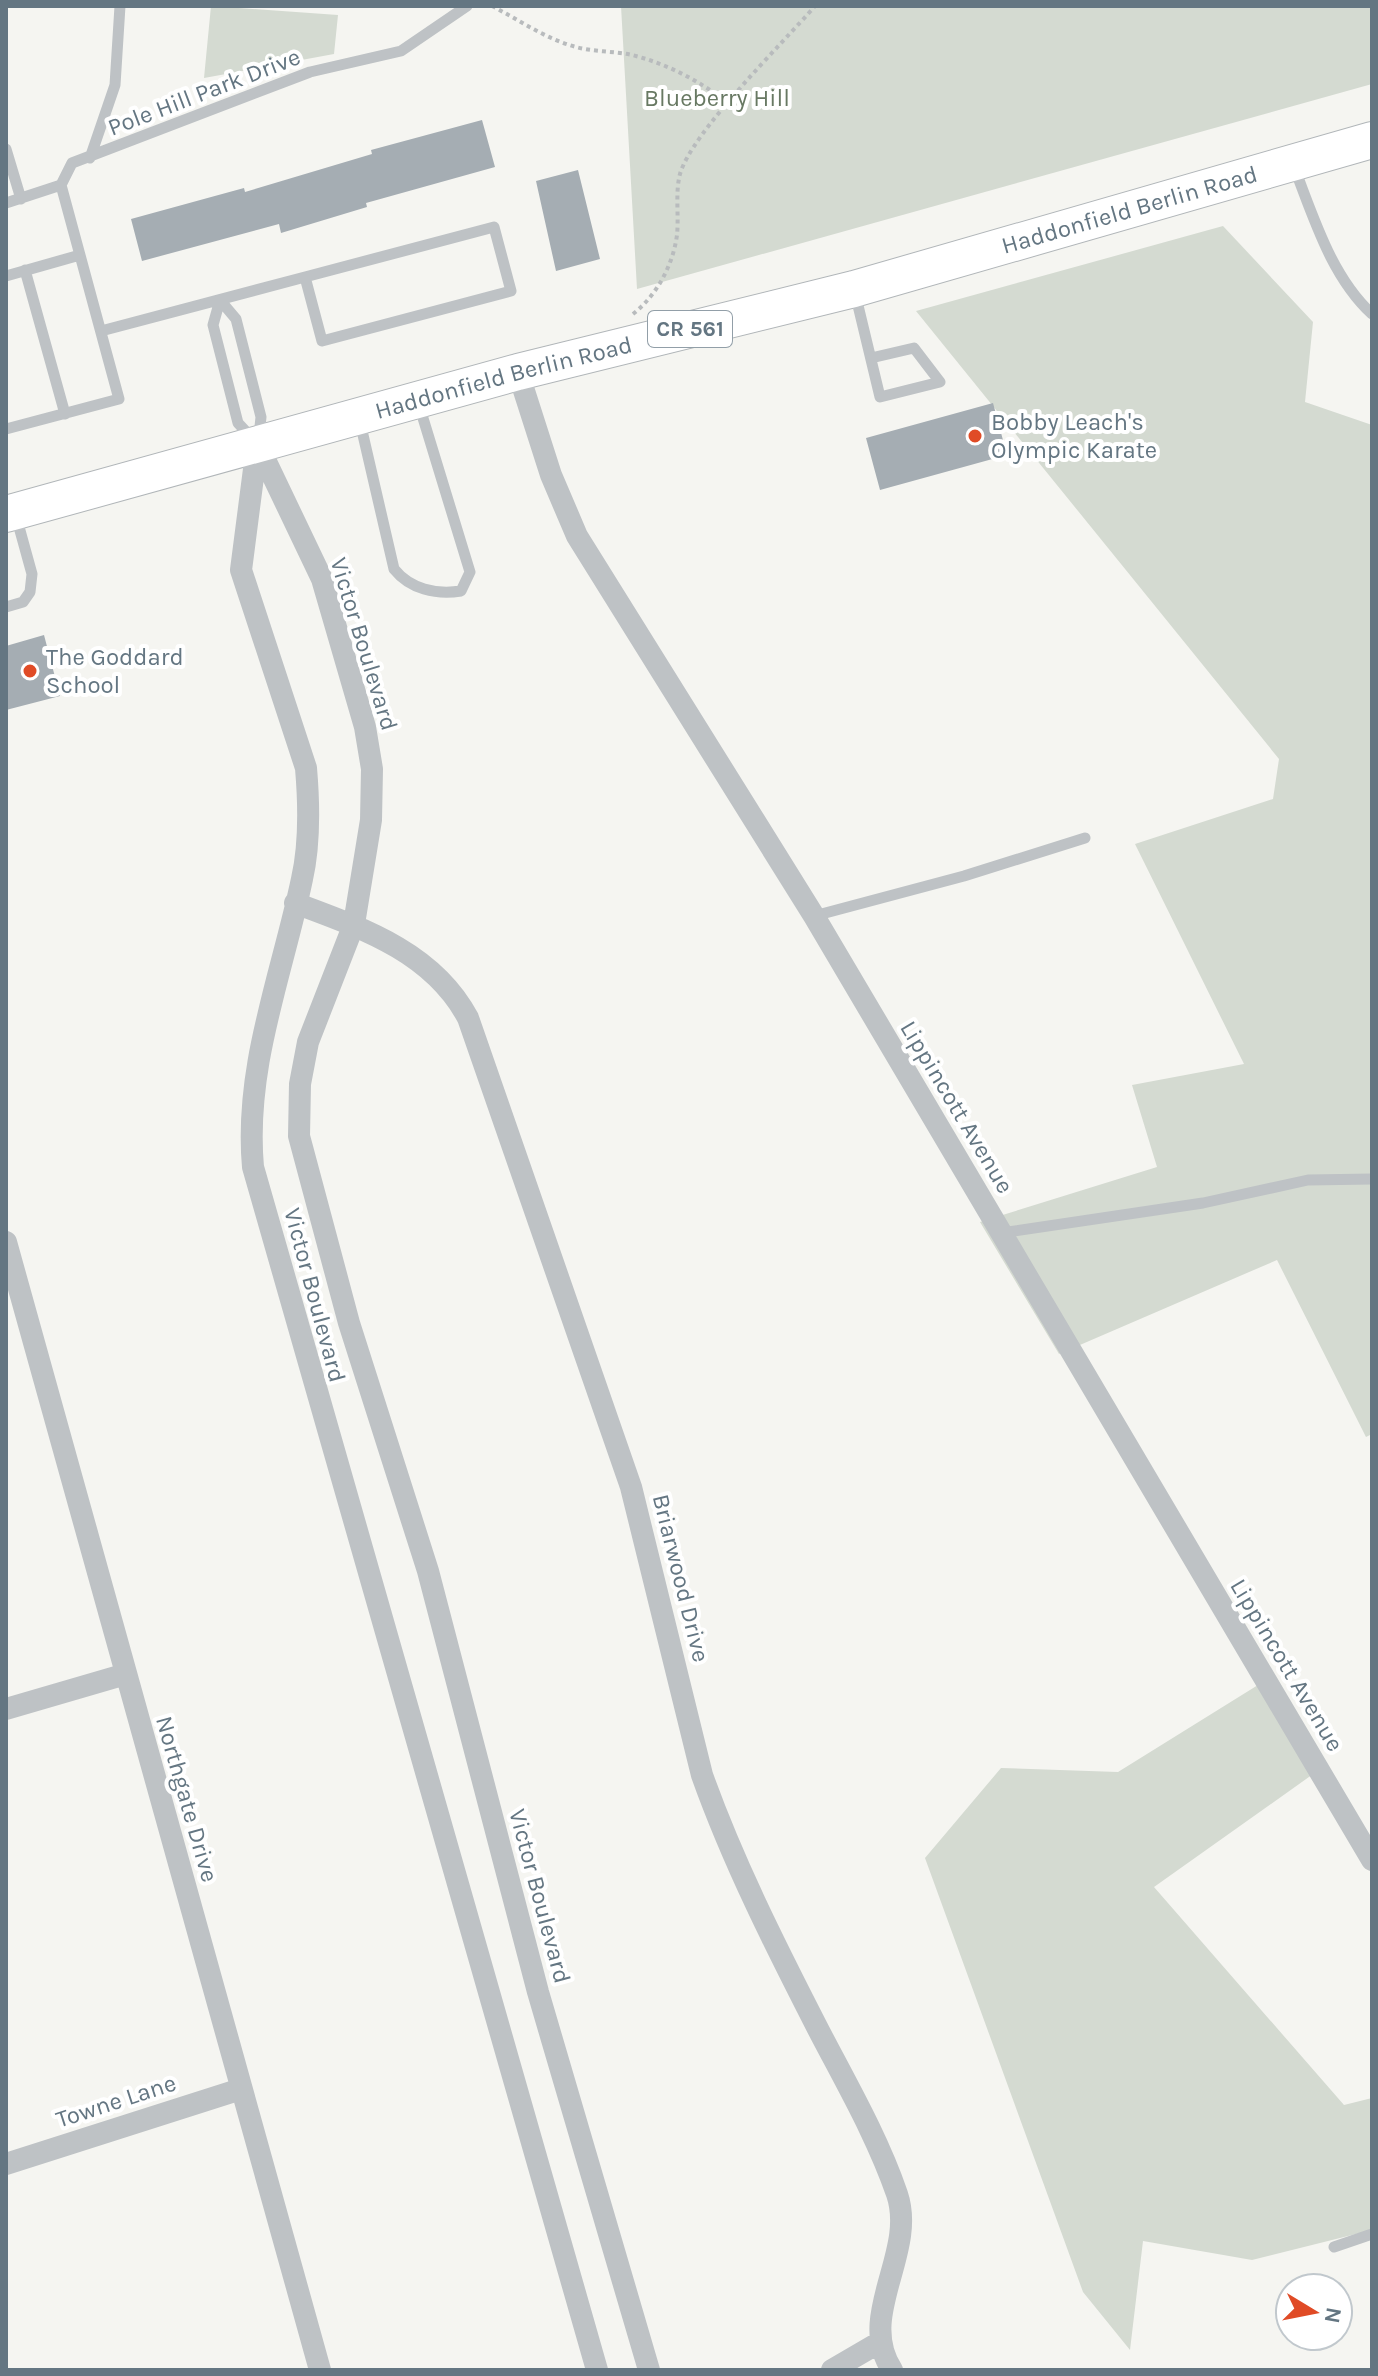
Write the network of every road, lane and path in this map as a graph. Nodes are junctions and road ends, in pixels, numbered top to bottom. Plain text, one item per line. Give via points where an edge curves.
1 (120, 6) edge
2 (467, 6) edge
3 (492, 6) edge
4 (815, 6) edge
5 (728, 103) junction
6 (1372, 140) edge
7 (6, 149) edge
8 (90, 158) junction
9 (1293, 162) junction
10 (61, 185) junction
11 (21, 199) junction
12 (6, 203) edge
13 (80, 255) junction
14 (25, 270) junction
15 (6, 276) edge
16 (305, 277) junction
17 (854, 289) junction
18 (220, 300) junction
19 (1372, 314) edge
20 (631, 315) dead end
21 (101, 331) junction
22 (871, 358) junction
23 (518, 372) junction
24 (418, 400) junction
25 (65, 414) junction
26 (359, 417) junction
27 (6, 428) edge
28 (258, 445) junction
29 (11, 513) edge
30 (6, 607) edge
31 (1085, 838) dead end
32 (295, 903) junction
33 (814, 916) junction
34 (354, 924) junction
35 (1372, 1179) edge
36 (1001, 1233) junction
37 (6, 1245) edge
38 (126, 1674) junction
39 (6, 1709) edge
40 (1372, 1860) edge
41 (241, 2089) junction
42 (6, 2164) edge
43 (1372, 2234) edge
44 (1334, 2247) dead end
45 (880, 2342) junction
46 (320, 2370) edge
47 (597, 2370) edge
48 (649, 2370) edge
49 (832, 2370) edge
50 (892, 2370) edge

1 - 8 lane via 115,85
2 - 8 lane, Pole Hill Park Drive via 401,51 310,72
3 - 5 path via 577,48 662,65 700,81
4 - 5 path
5 - 20 path via 680,173 677,237 667,270 655,292
6 - 9 main road, Haddonfield Berlin Road / CR 561
7 - 11 lane
8 - 10 lane, Pole Hill Park Drive via 72,163
9 - 17 main road, Haddonfield Berlin Road / CR 561
9 - 19 lane via 1330,255
10 - 11 lane, Pole Hill Park Drive
10 - 13 lane
11 - 12 lane, Pole Hill Park Drive
13 - 14 lane
13 - 21 lane
14 - 15 lane
14 - 25 lane
16 - 16 lane via 494,227 511,291 322,341
16 - 18 lane
17 - 22 lane
17 - 23 main road, Haddonfield Berlin Road / CR 561
18 - 21 lane
18 - 28 lane via 236,319 261,417
18 - 28 lane via 213,325 238,423
21 - 25 lane via 119,399
22 - 22 lane via 880,397 940,382 914,348
23 - 24 main road, Haddonfield Berlin Road / CR 561
23 - 33 street, Lippincott Avenue via 577,536
24 - 26 main road, Haddonfield Berlin Road / CR 561
24 - 26 lane via 470,572 461,591 430,591 404,582 394,569
25 - 27 lane
26 - 28 main road, Haddonfield Berlin Road / CR 561
28 - 29 main road, Haddonfield Berlin Road / CR 561
28 - 32 street, Victor Boulevard via 241,570 306,768 303,877
28 - 34 street, Victor Boulevard via 322,579 365,727 372,769 371,820
29 - 30 lane via 32,583 23,602
31 - 33 lane
32 - 34 street, Briarwood Drive
32 - 47 street, Victor Boulevard via 258,1056 253,1167
33 - 36 street, Lippincott Avenue
34 - 45 street, Briarwood Drive via 434,972 454,992 468,1018 631,1487 702,1775 817,2027 876,2139 898,2197 899,2254 880,2316
34 - 48 street, Victor Boulevard via 308,1042 299,1136 349,1323 428,1571 538,1992
35 - 36 lane via 1308,1180 1203,1203
36 - 40 street, Lippincott Avenue
37 - 38 street, Northgate Drive
38 - 39 street
38 - 41 street, Northgate Drive
41 - 42 street, Towne Lane
41 - 46 street, Northgate Drive
43 - 44 lane
45 - 49 street
45 - 50 street

